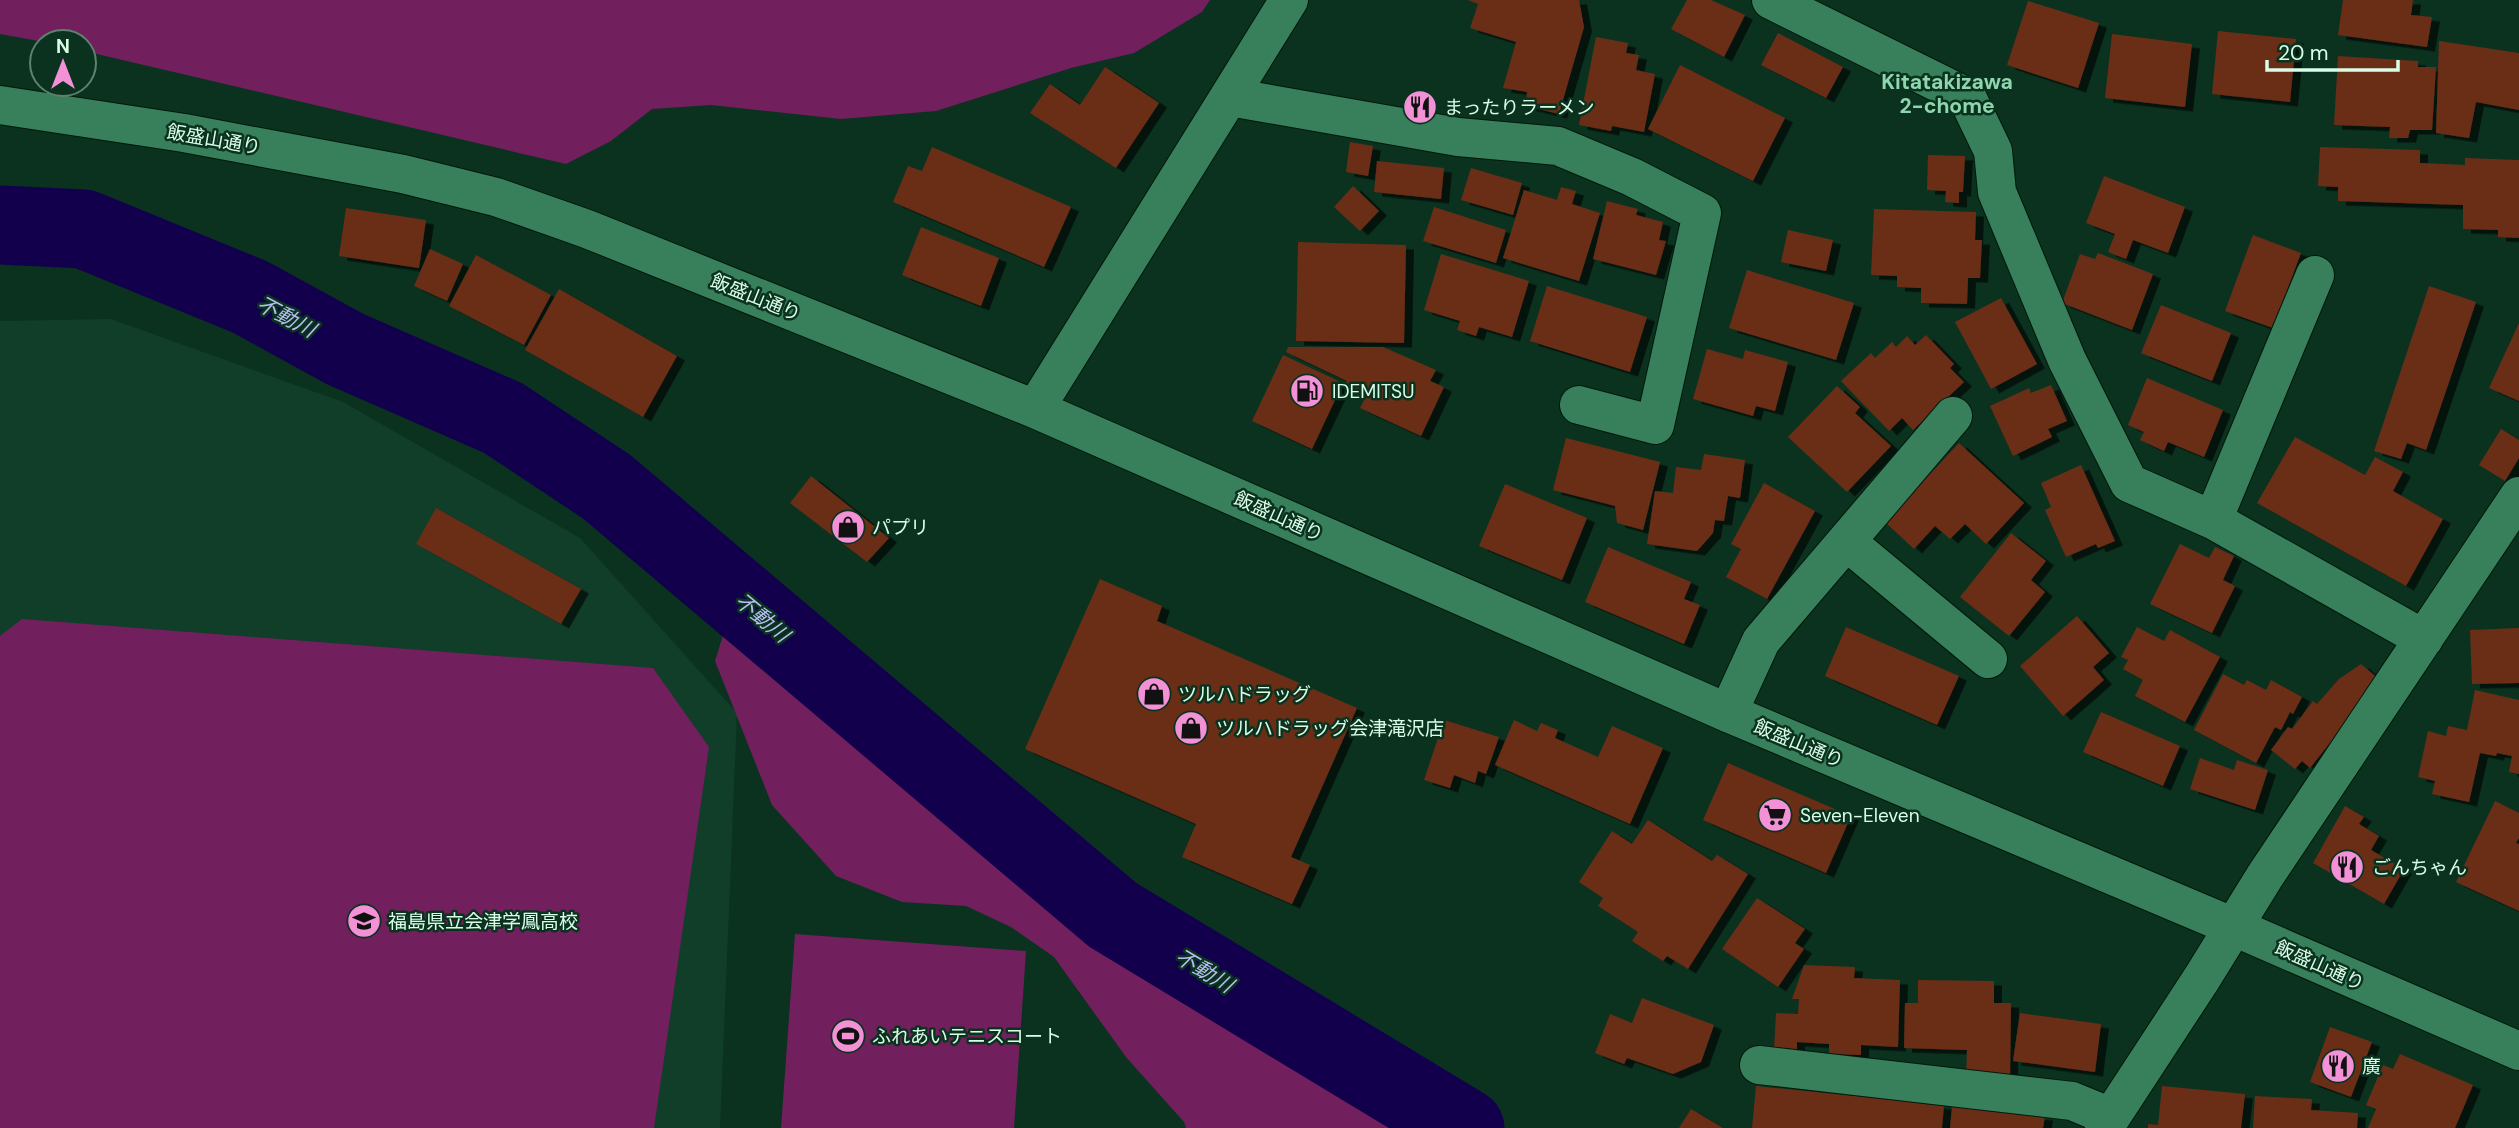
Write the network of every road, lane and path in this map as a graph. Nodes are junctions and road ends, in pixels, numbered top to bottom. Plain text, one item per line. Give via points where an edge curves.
1 (1289, 0) edge
2 (1771, 0) edge
3 (1230, 97) junction
4 (0, 105) edge
5 (2315, 275) dead end
6 (1579, 405) dead end
7 (1035, 409) junction
8 (1953, 416) dead end
9 (2519, 496) edge
10 (2213, 520) junction
11 (1847, 542) junction
12 (2424, 639) junction
13 (1988, 659) dead end
14 (1728, 713) junction
15 (2234, 927) junction
16 (2519, 1051) edge
17 (1759, 1065) dead end
18 (2108, 1123) edge

1 - 3 street
2 - 10 street via 1967,97 1993,151 1997,192 2062,348 2129,483
3 - 6 street via 1458,137 1558,146 1703,213 1655,425
3 - 7 street
4 - 7 street, 飯盛山通り via 184,133 403,174 496,197 587,229
5 - 10 street
7 - 14 street, 飯盛山通り
8 - 11 street
9 - 12 street
10 - 12 street
11 - 13 street
11 - 14 street via 1762,640
12 - 15 street
14 - 15 street, 飯盛山通り
15 - 16 street, 飯盛山通り
15 - 18 street
17 - 18 street via 2071,1101

